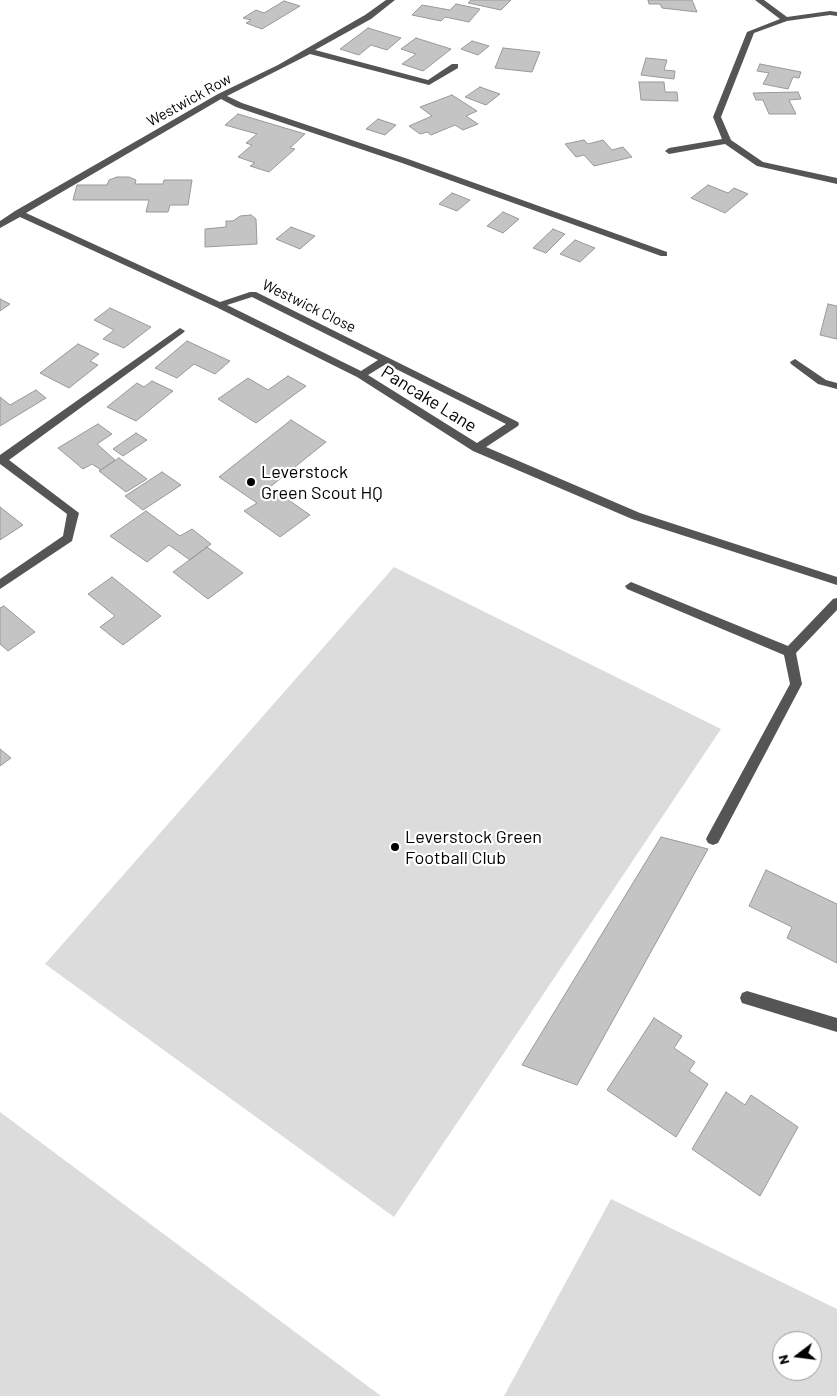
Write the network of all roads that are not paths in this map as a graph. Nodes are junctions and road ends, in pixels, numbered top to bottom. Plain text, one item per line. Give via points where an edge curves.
1 (391, 0) edge
2 (759, 0) edge
3 (833, 14) edge
4 (786, 19) junction
5 (309, 51) junction
6 (455, 66) dead end
7 (221, 96) junction
8 (727, 141) junction
9 (669, 151) dead end
10 (837, 181) edge
11 (18, 213) junction
12 (0, 225) edge
13 (664, 254) dead end
14 (219, 305) junction
15 (180, 331) dead end
16 (385, 360) junction
17 (795, 362) dead end
18 (361, 375) junction
19 (837, 386) edge
20 (477, 448) junction
21 (1, 460) edge
22 (837, 580) edge
23 (0, 585) edge
24 (630, 586) dead end
25 (837, 602) edge
26 (790, 652) junction
27 (713, 839) dead end
28 (747, 998) dead end
29 (837, 1025) edge

1 - 5 street, Westwick Row
2 - 4 street
3 - 4 street
4 - 8 street via 751,32 717,117
5 - 6 street via 429,83
5 - 7 street, Westwick Row
7 - 11 street, Westwick Row
7 - 13 street
8 - 9 street
8 - 10 street via 760,164
11 - 12 street, Westwick Row
11 - 14 street, Pancake Lane
14 - 16 street, Westwick Close via 253,294
14 - 18 street, Pancake Lane
15 - 21 street
16 - 18 street
16 - 20 street, Westwick Close via 514,424
17 - 19 street via 822,382
18 - 20 street, Pancake Lane
20 - 22 street, Pancake Lane via 636,516
21 - 23 street via 73,514 68,538
24 - 26 street
25 - 26 street
26 - 27 street via 796,684
28 - 29 street

